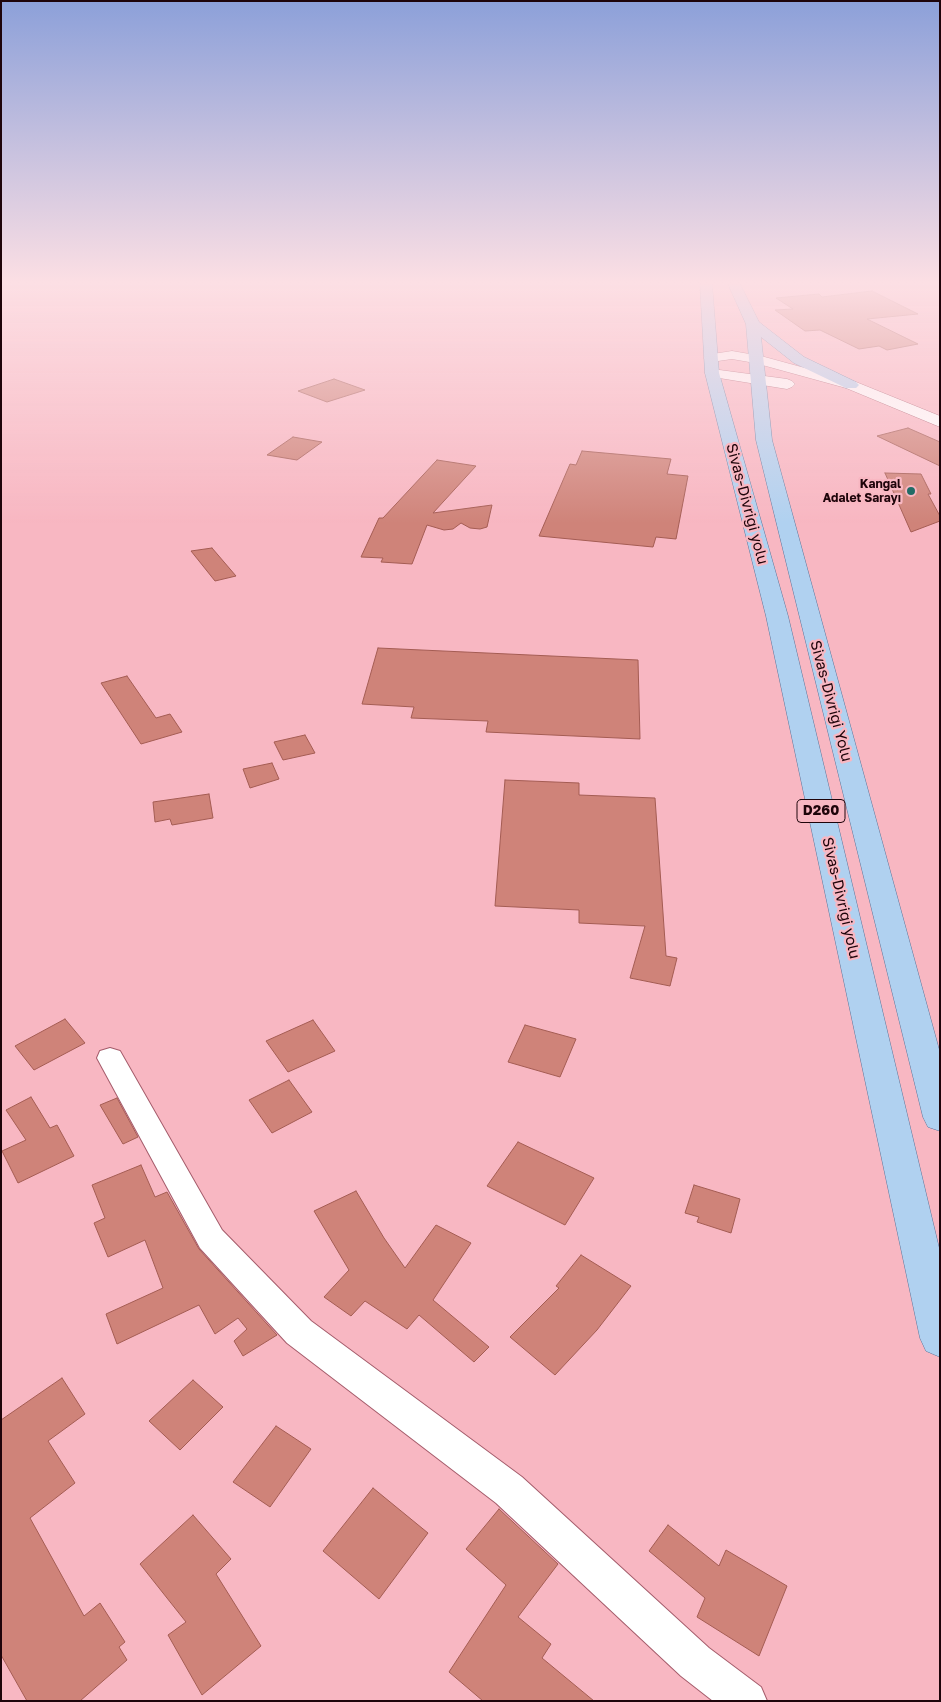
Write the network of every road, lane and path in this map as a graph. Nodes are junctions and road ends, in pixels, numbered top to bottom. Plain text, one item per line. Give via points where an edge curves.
1 (716, 363) edge
2 (745, 363) edge
3 (756, 363) edge
4 (806, 363) edge
5 (711, 366) junction
6 (756, 370) junction
7 (850, 385) junction
8 (940, 422) edge
9 (940, 427) edge
10 (110, 1058) dead end
11 (940, 1117) edge
12 (940, 1338) edge
13 (747, 1701) edge

1 - 5 street
2 - 6 street
3 - 6 main road, Sivas-Divriği Yolu / D260
4 - 7 main road
5 - 6 street
5 - 12 main road, Sivas-Divriği yolu / D260 via 777,616
6 - 7 street
6 - 9 street via 856,396
6 - 11 main road, Sivas-Divriği Yolu / D260 via 764,440
7 - 8 street
10 - 13 street via 211,1239 299,1332 509,1490 695,1662

